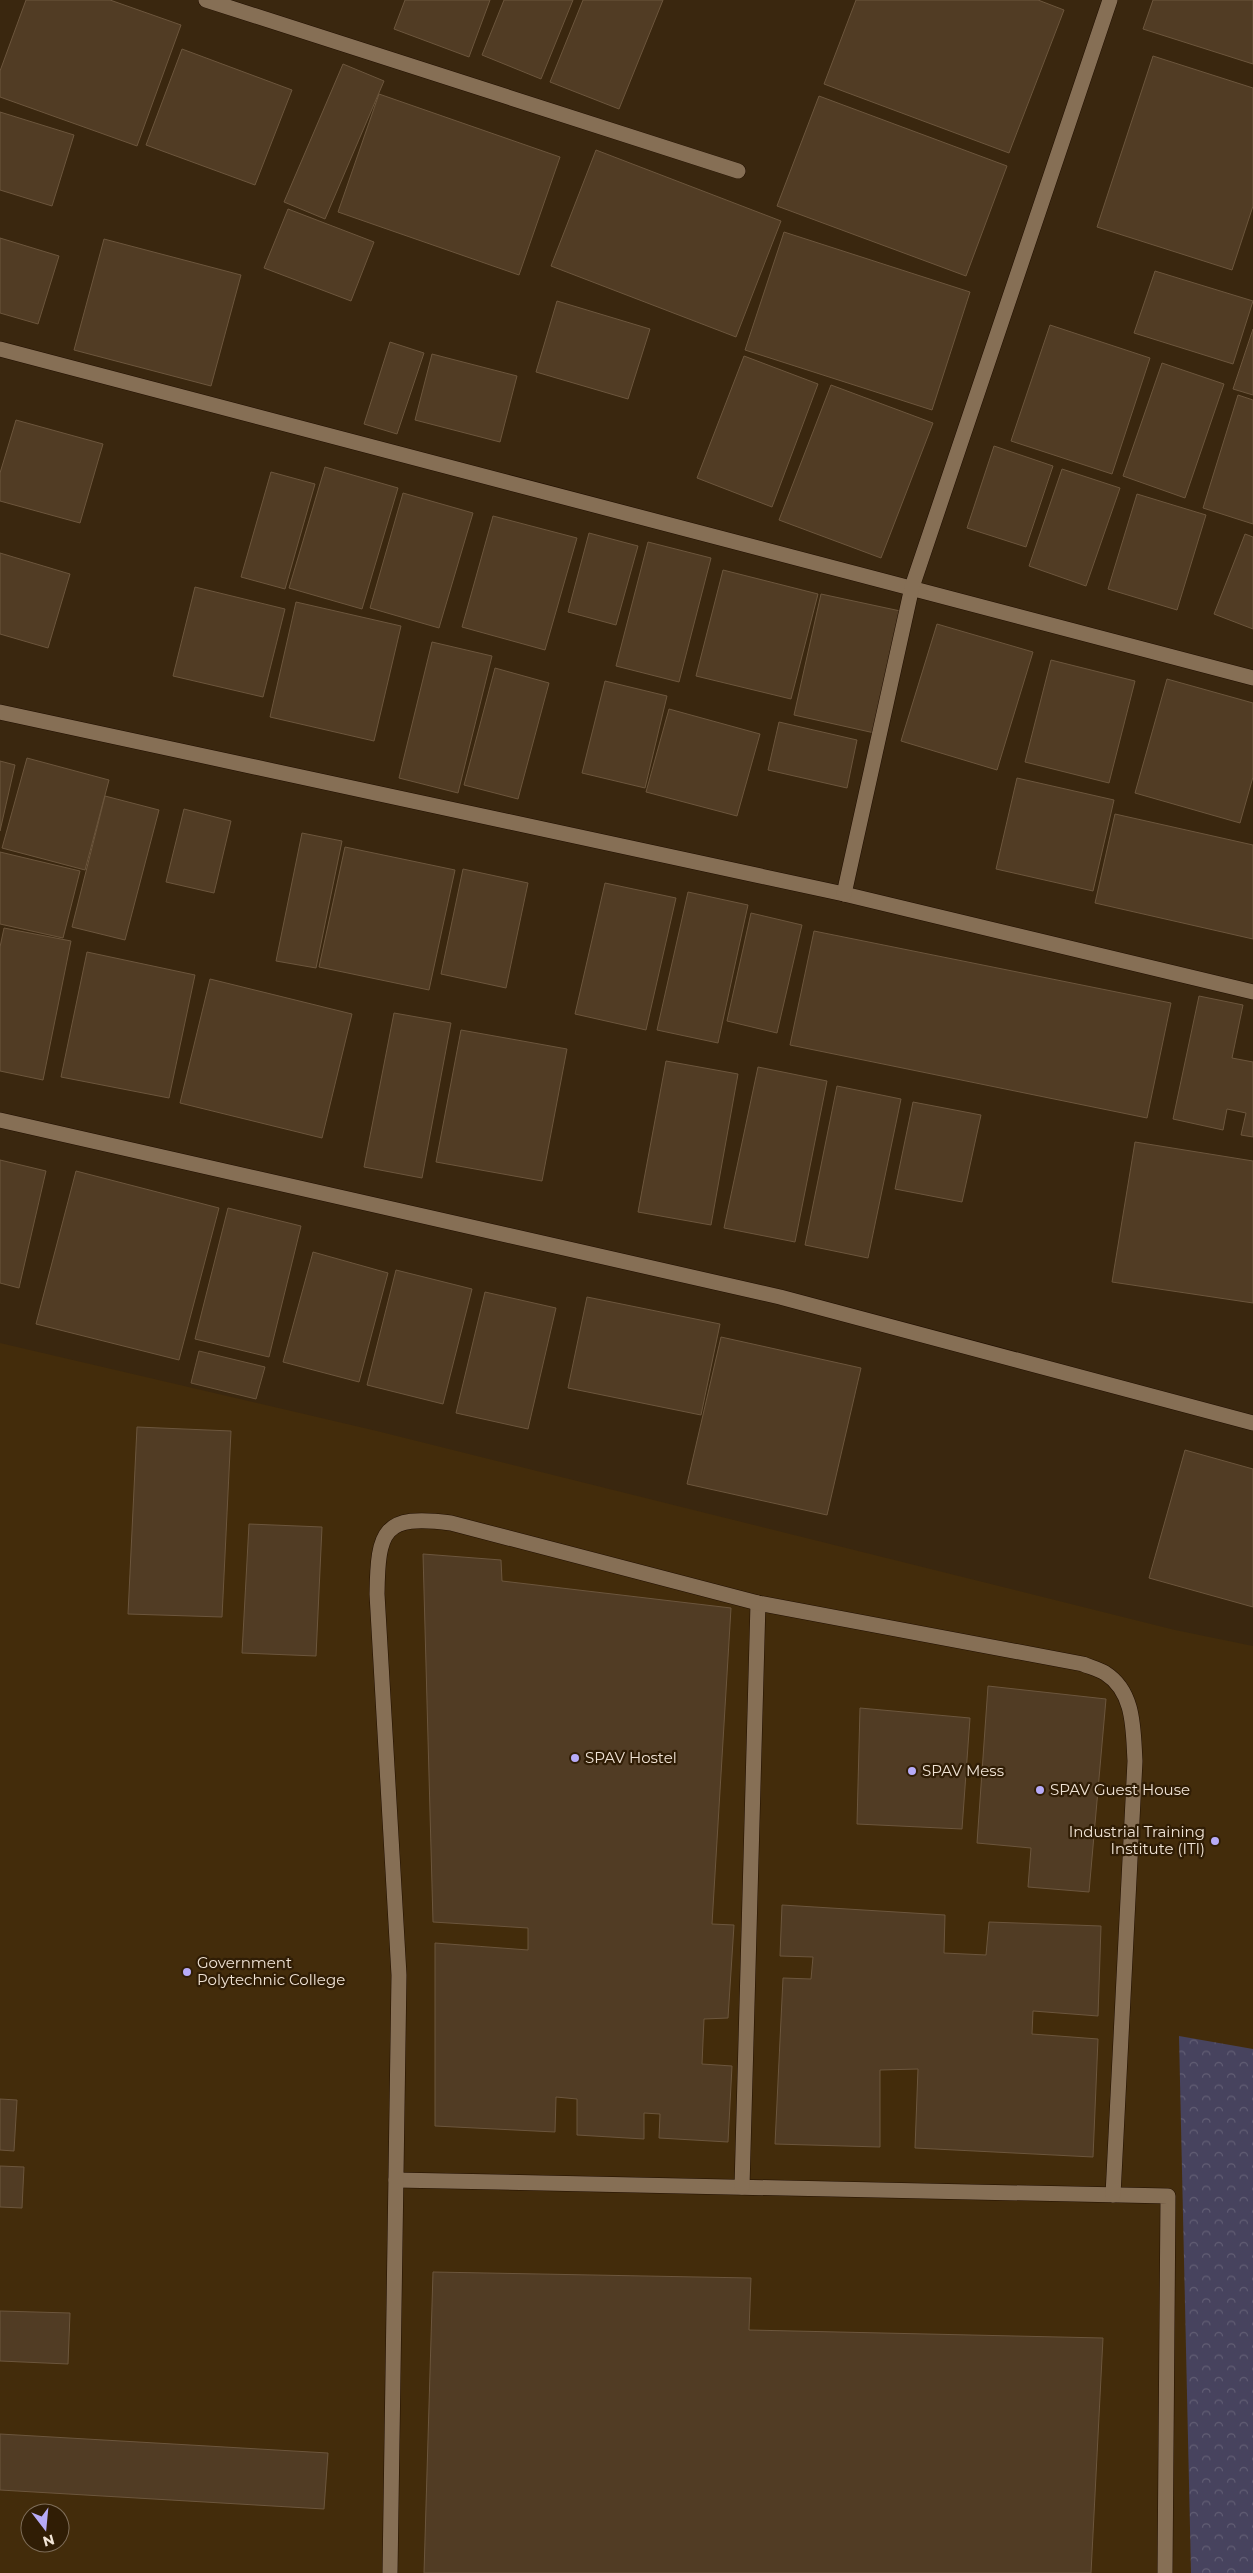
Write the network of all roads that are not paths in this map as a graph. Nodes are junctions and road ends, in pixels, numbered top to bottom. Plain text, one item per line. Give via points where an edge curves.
1 (206, 0) edge
2 (1110, 0) edge
3 (738, 171) dead end
4 (0, 348) edge
5 (912, 587) junction
6 (1253, 678) edge
7 (0, 712) edge
8 (844, 894) junction
9 (1253, 992) edge
10 (0, 1120) edge
11 (1253, 1423) edge
12 (758, 1603) junction
13 (396, 2180) junction
14 (742, 2187) junction
15 (1113, 2195) junction
16 (390, 2573) edge
17 (1165, 2573) edge

1 - 3 street
2 - 5 street
4 - 5 street
5 - 6 street
5 - 8 street
7 - 8 street
8 - 9 street
10 - 11 street via 780,1297
12 - 13 street via 451,1523 410,1520 390,1528 382,1540 377,1594 399,1975
12 - 14 street
12 - 15 street via 1083,1664 1106,1673 1121,1690 1132,1711 1135,1762
13 - 14 street
13 - 16 street
14 - 15 street
15 - 17 street via 1168,2196

